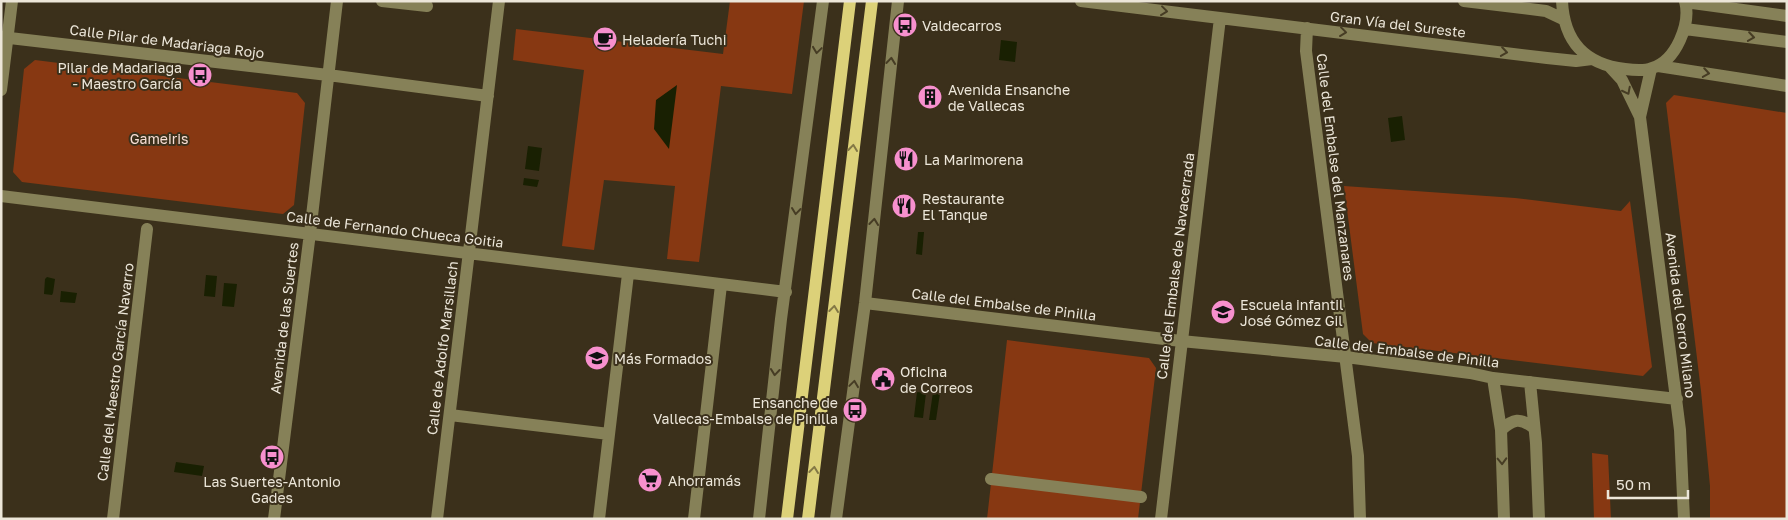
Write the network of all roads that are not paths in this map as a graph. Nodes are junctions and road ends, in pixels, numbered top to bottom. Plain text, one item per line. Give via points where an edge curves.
1 (12, 1) edge
2 (337, 1) edge
3 (382, 1) edge
4 (500, 1) edge
5 (823, 1) edge
6 (850, 1) edge
7 (872, 1) edge
8 (898, 1) edge
9 (1081, 1) edge
10 (1464, 1) edge
11 (1562, 1) edge
12 (1685, 2) edge
13 (427, 6) dead end
14 (1787, 16) edge
15 (1220, 18) junction
16 (1563, 19) junction
17 (1307, 28) junction
18 (1685, 29) junction
19 (5, 37) edge
20 (1787, 42) edge
21 (1592, 59) junction
22 (1610, 67) junction
23 (1654, 67) junction
24 (328, 75) junction
25 (1787, 86) edge
26 (1, 90) edge
27 (488, 96) junction
28 (1640, 117) junction
29 (1, 196) edge
30 (147, 229) dead end
31 (310, 233) junction
32 (468, 252) junction
33 (628, 274) junction
34 (721, 285) junction
35 (786, 292) junction
36 (865, 303) junction
37 (1181, 341) junction
38 (1346, 357) junction
39 (1493, 378) junction
40 (1530, 382) junction
41 (1677, 399) junction
42 (450, 415) junction
43 (1534, 428) junction
44 (1500, 430) junction
45 (609, 434) junction
46 (991, 479) dead end
47 (1141, 497) dead end
48 (113, 519) edge
49 (274, 519) edge
50 (437, 519) edge
51 (599, 519) edge
52 (694, 519) edge
53 (759, 519) edge
54 (787, 519) edge
55 (808, 519) edge
56 (836, 519) edge
57 (1160, 519) edge
58 (1360, 519) edge
59 (1504, 519) edge
60 (1539, 519) edge
61 (1684, 519) edge

1 - 19 street
2 - 24 street, Avenida de las Suertes
3 - 13 street
4 - 27 street, Calle de Adolfo Marsillach
5 -> 35 street
6 - 54 main road
55 -> 7 main road
36 -> 8 street
9 -> 15 street, Gran Vía del Sureste
10 - 16 street via 1546,11
11 - 16 street
12 - 14 street
12 - 18 street
15 - 17 street, Gran Vía del Sureste
15 - 37 street, Calle del Embalse de Navacerrada
16 - 21 street via 1572,41
17 -> 21 street, Gran Vía del Sureste via 1547,58
17 - 38 street, Calle del Embalse del Manzanares via 1306,51
18 -> 20 street
18 - 23 street via 1676,49
19 - 24 street, Calle Pilar de Madariaga Rojo
19 - 26 street
21 - 22 street
22 - 23 street via 1630,70
22 -> 28 street, Avenida del Cerro Milano via 1622,80
23 -> 25 street
23 - 28 street, Avenida del Cerro Milano
24 - 27 street, Calle Pilar de Madariaga Rojo
24 - 31 street, Avenida de las Suertes
27 - 32 street, Calle de Adolfo Marsillach
28 - 41 street, Avenida del Cerro Milano
29 - 31 street, Calle de Fernando Chueca Goitia
30 - 48 street, Calle del Maestro García Navarro
31 - 32 street, Calle de Fernando Chueca Goitia
31 - 49 street, Avenida de las Suertes
32 - 33 street, Calle de Fernando Chueca Goitia
32 - 42 street, Calle de Adolfo Marsillach
33 - 34 street, Calle de Fernando Chueca Goitia
33 - 45 street
34 - 35 street, Calle de Fernando Chueca Goitia
34 - 52 street
35 -> 53 street
36 - 37 street, Calle del Embalse de Pinilla
56 -> 36 street
37 - 38 street, Calle del Embalse de Pinilla
37 - 57 street, Calle del Embalse de Navacerrada
38 - 39 street, Calle del Embalse de Pinilla
38 - 58 street, Calle del Embalse del Manzanares via 1358,456
39 - 40 street, Calle del Embalse de Pinilla
39 - 44 street
40 - 41 street, Calle del Embalse de Pinilla
40 - 43 street
41 - 61 street, Avenida del Cerro Milano
42 - 45 street
42 - 50 street, Calle de Adolfo Marsillach
43 - 44 street via 1524,421 1514,420
43 - 60 street
44 -> 59 street
45 - 51 street
46 - 47 street

